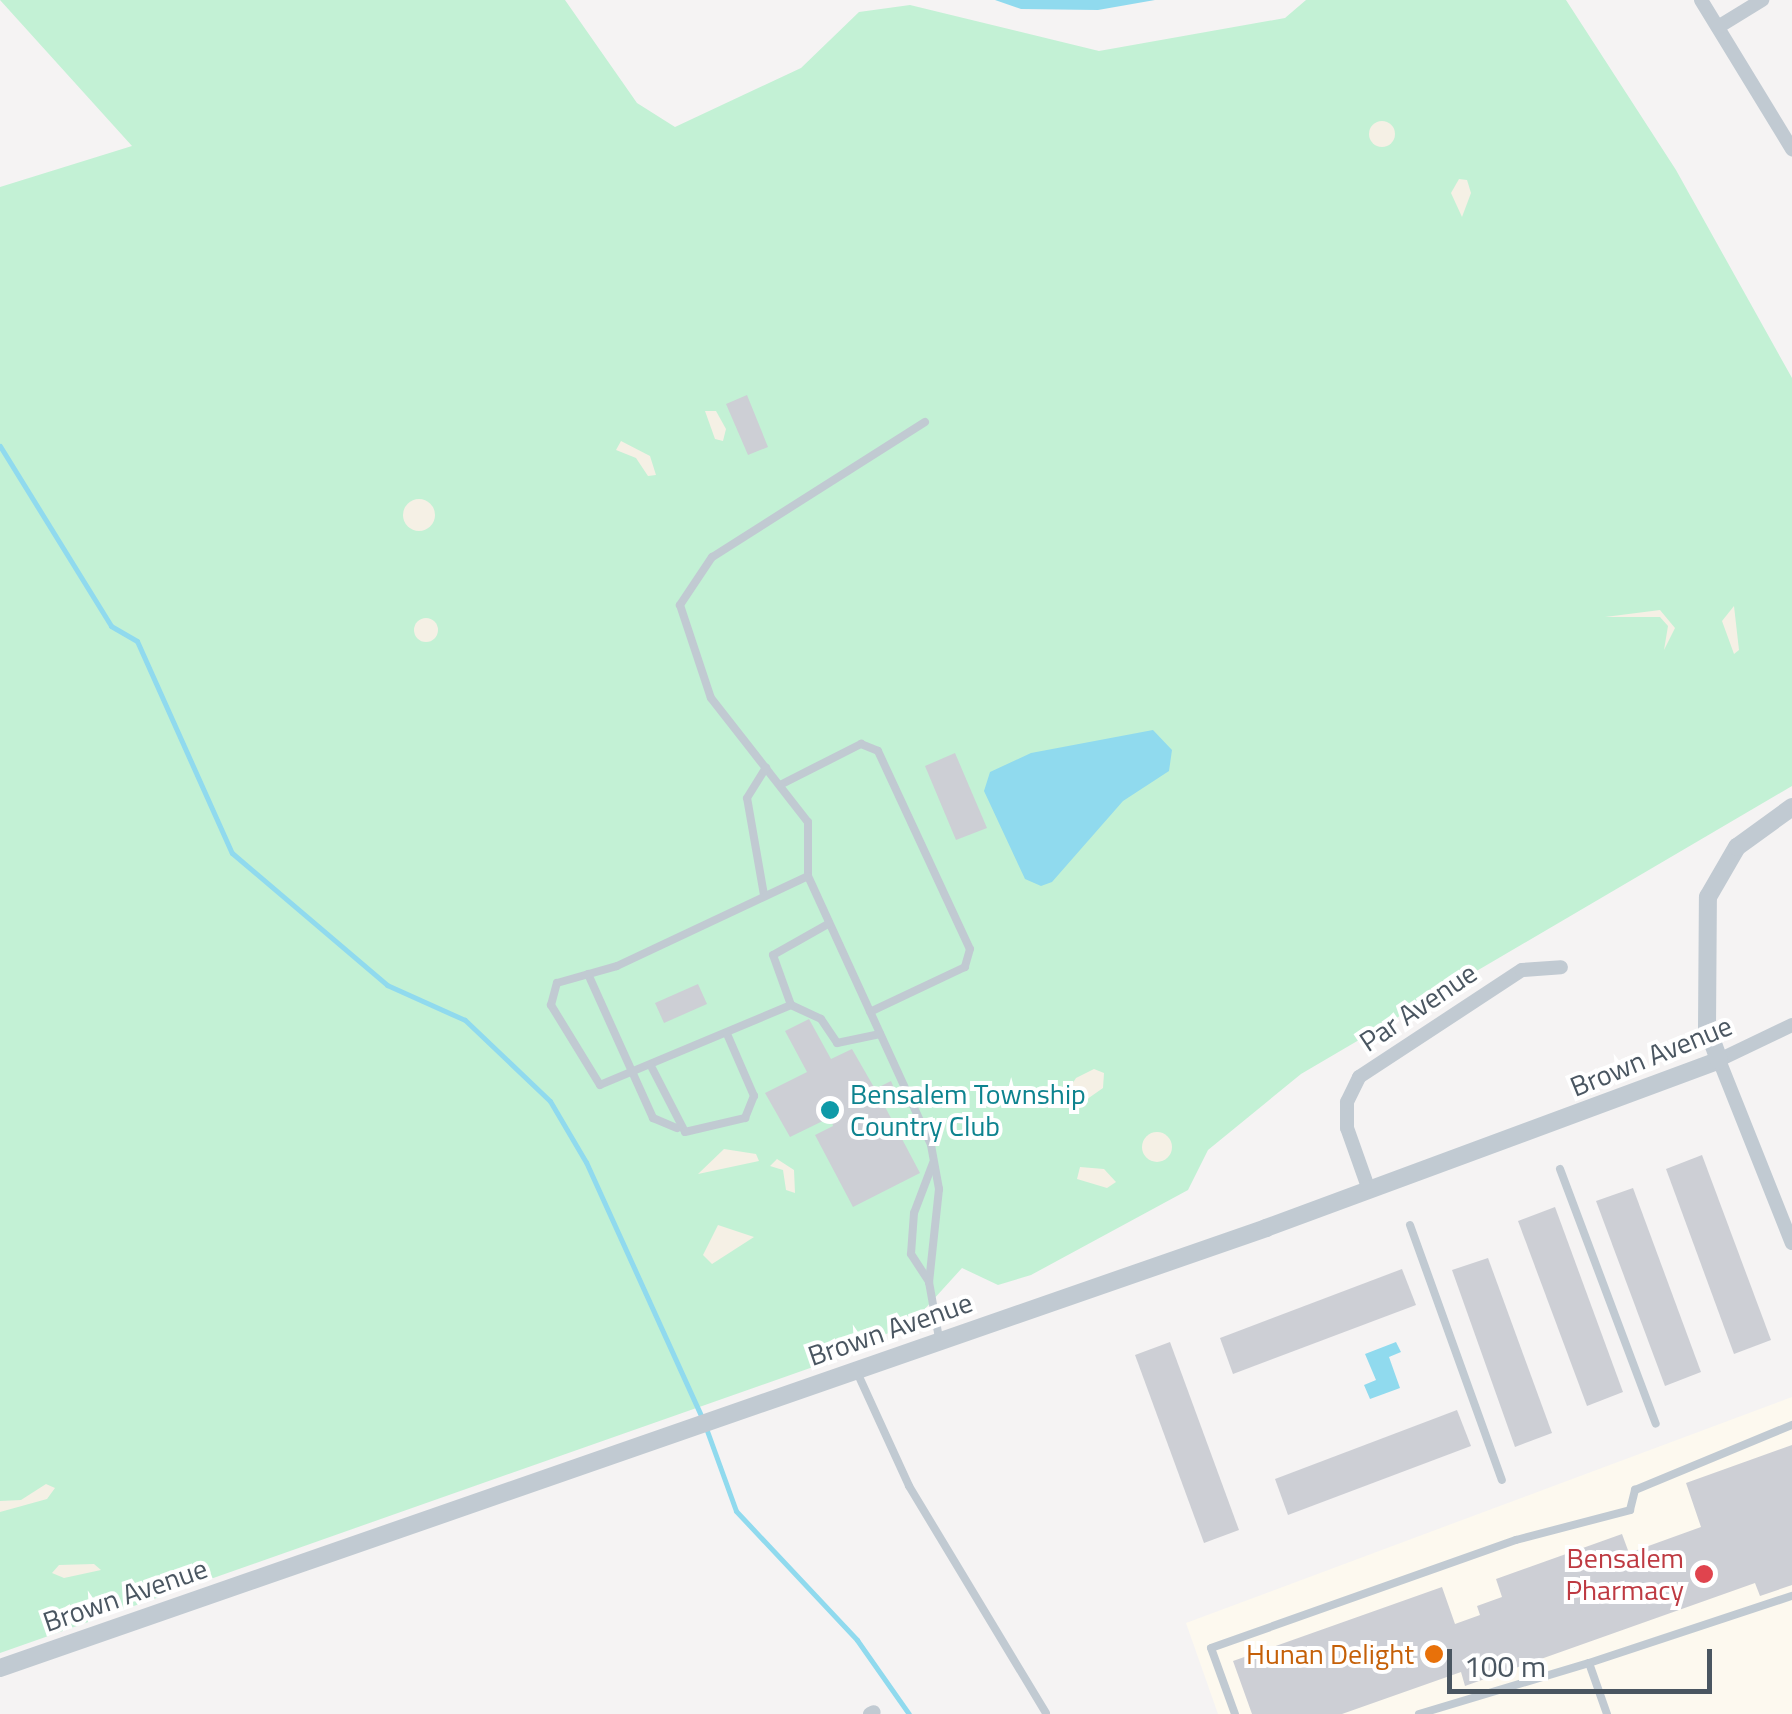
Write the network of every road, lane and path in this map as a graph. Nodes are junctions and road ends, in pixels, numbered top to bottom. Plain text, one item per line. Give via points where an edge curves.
1 (1701, 0) edge
2 (1762, 0) edge
3 (1718, 27) junction
4 (1792, 149) edge
5 (925, 422) dead end
6 (766, 768) junction
7 (782, 784) junction
8 (1792, 807) edge
9 (808, 876) junction
10 (764, 895) junction
11 (828, 924) junction
12 (1561, 967) dead end
13 (588, 974) junction
14 (791, 1005) junction
15 (870, 1012) junction
16 (1792, 1024) edge
17 (726, 1034) junction
18 (880, 1034) junction
19 (1720, 1060) junction
20 (651, 1066) junction
21 (631, 1075) junction
22 (678, 1128) junction
23 (933, 1163) junction
24 (1560, 1169) dead end
25 (1369, 1190) junction
26 (1410, 1226) dead end
27 (1792, 1240) edge
28 (929, 1282) junction
29 (940, 1340) junction
30 (856, 1370) junction
31 (1656, 1424) dead end
32 (1792, 1426) edge
33 (1502, 1480) dead end
34 (1792, 1596) edge
35 (1589, 1663) junction
36 (0, 1668) edge
37 (1046, 1713) edge
38 (1235, 1714) edge
39 (1419, 1714) edge
40 (1607, 1714) edge

1 - 3 street
2 - 3 street
3 - 4 street
5 - 6 lane via 712,557 680,605 711,698
6 - 7 lane
6 - 10 lane via 747,798
7 - 9 lane via 808,822
7 - 15 lane via 861,744 878,751 970,949 964,968
8 - 19 street via 1738,848 1708,897 1707,1027
9 - 10 lane
9 - 11 lane
10 - 13 lane
11 - 14 lane via 773,954
11 - 15 lane
12 - 25 street, Par Avenue via 1522,970 1359,1077 1347,1102 1347,1128
13 - 21 lane
13 - 21 lane via 557,983 551,1005 592,1081 608,1084
14 - 17 lane
14 - 18 lane via 821,1019 837,1043
15 - 18 lane
16 - 19 street, Brown Avenue
17 - 20 lane
17 - 22 lane via 754,1096 753,1108 745,1118 693,1132
18 - 23 lane
19 - 25 street, Brown Avenue
19 - 27 street
20 - 21 lane
20 - 22 lane
21 - 22 lane via 653,1118
23 - 28 lane via 939,1189
23 - 28 lane via 911,1233 911,1254
24 - 31 lane
25 - 29 street, Brown Avenue
26 - 33 lane
28 - 29 lane
29 - 30 street, Brown Avenue
30 - 36 street, Brown Avenue
30 - 37 lane via 910,1486
32 - 38 lane via 1636,1490 1630,1510 1516,1540 1212,1648
34 - 35 lane
35 - 39 lane
35 - 40 lane

